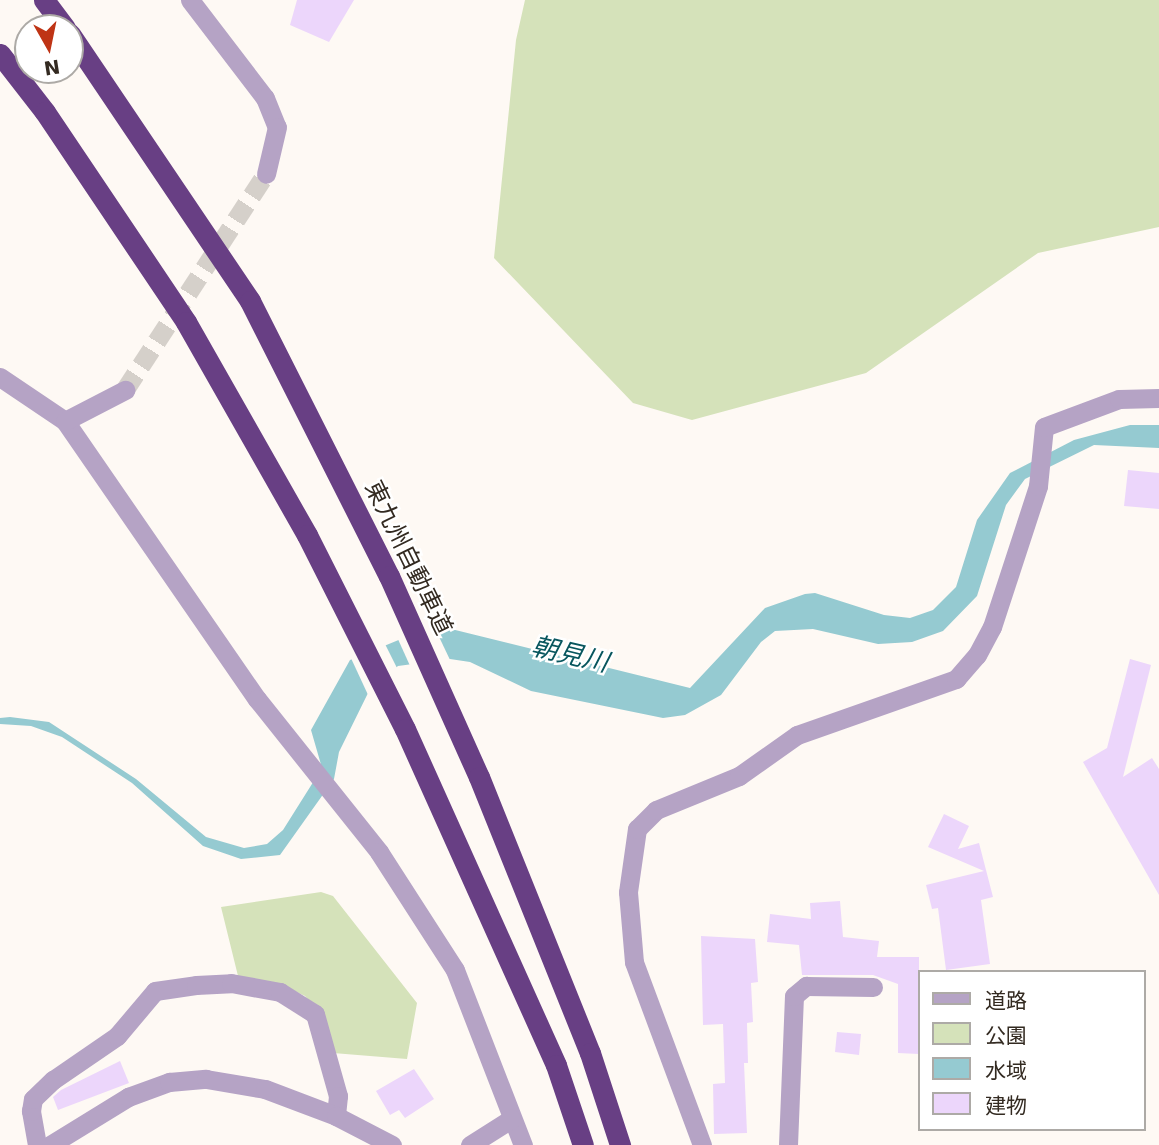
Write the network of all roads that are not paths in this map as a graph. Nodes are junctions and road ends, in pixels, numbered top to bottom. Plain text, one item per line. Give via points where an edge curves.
1 (190, 0) edge
2 (0, 54) edge
3 (84, 55) edge
4 (266, 174) tunnel mouth
5 (0, 377) edge
6 (125, 390) tunnel mouth
7 (1159, 398) edge
8 (65, 421) junction
9 (873, 987) dead end
10 (336, 1116) junction
11 (511, 1119) junction
12 (37, 1145) edge
13 (50, 1145) edge
14 (392, 1145) edge
15 (470, 1145) edge
16 (523, 1145) edge
17 (583, 1145) edge
18 (620, 1145) edge
19 (702, 1145) edge
20 (788, 1145) edge

1 - 4 street via 265,98 277,127
2 - 17 highway via 45,112 186,323 307,535 374,663 435,796 556,1065
3 - 18 highway, 東九州自動車道 via 250,301 356,510 479,777 590,1053
5 - 8 street
6 - 8 street
7 - 19 street via 1119,399 1044,427 1038,486 992,627 956,680 797,735 739,776 656,810 637,829 628,892 634,962
8 - 11 street via 296,752 379,852 455,970
9 - 20 street via 806,986 794,996
10 - 12 street via 338,1096 315,1014 280,992 231,983 196,985 155,991 117,1035 79,1058 43,1089 31,1111
10 - 13 street via 241,1084 206,1079 169,1082 128,1097
10 - 14 street
11 - 15 street
11 - 16 street

